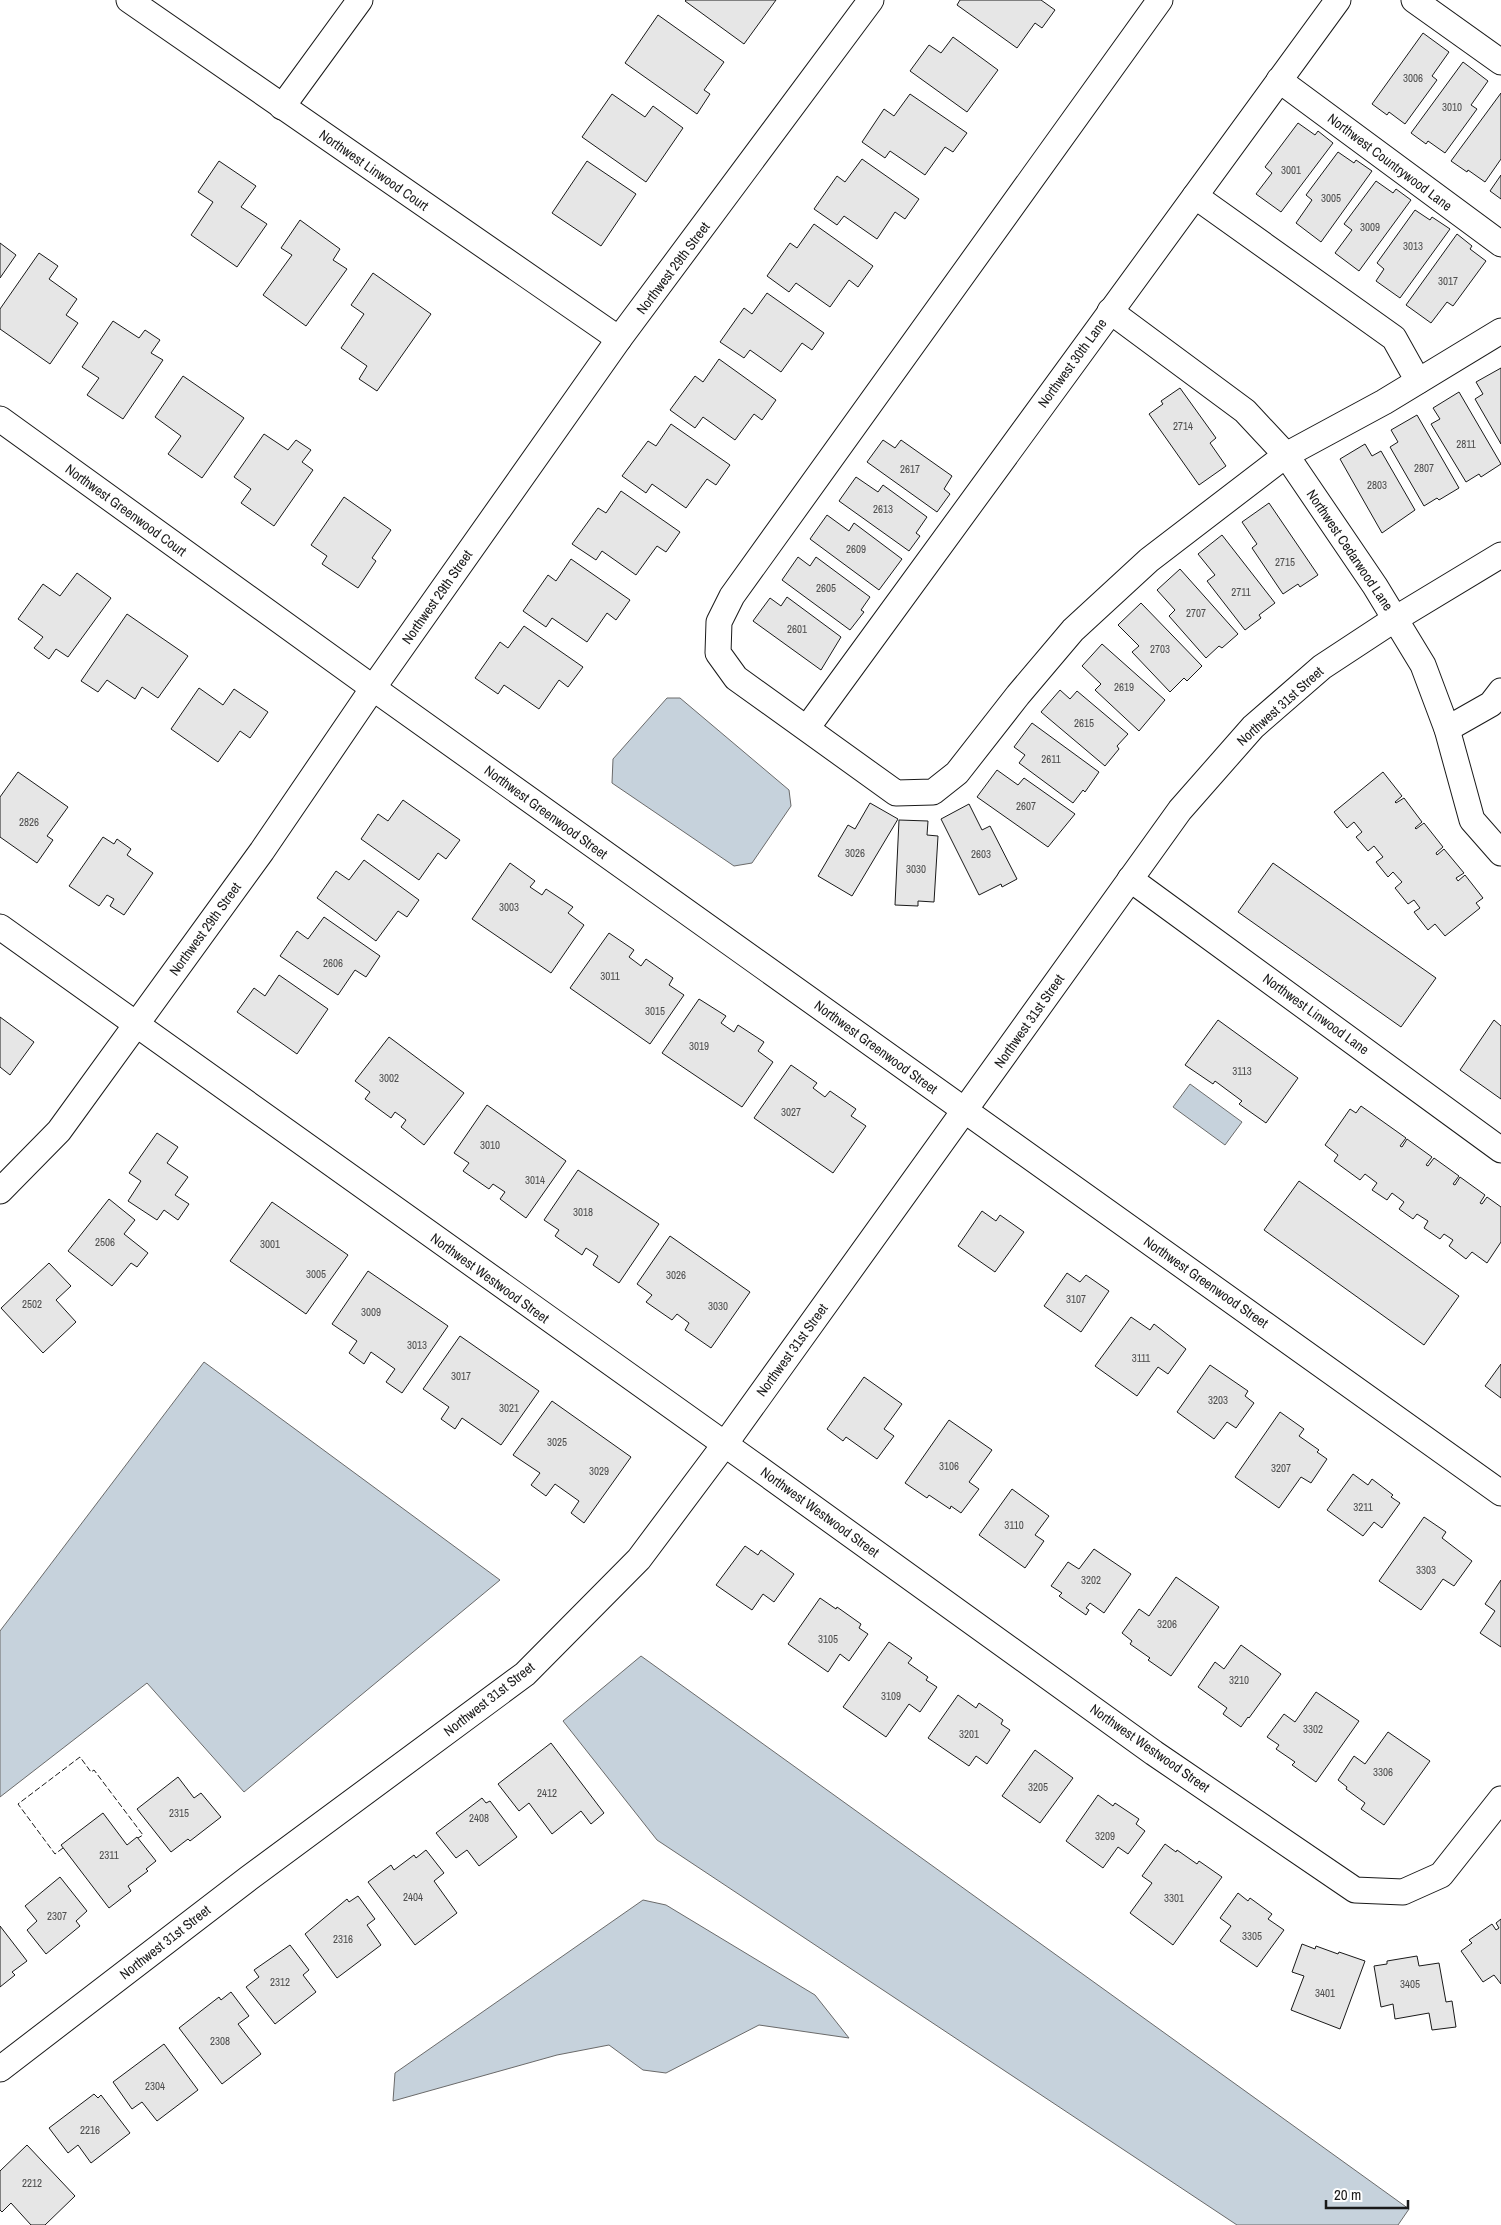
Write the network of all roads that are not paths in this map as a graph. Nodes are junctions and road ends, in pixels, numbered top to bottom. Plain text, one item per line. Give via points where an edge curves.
1 (129, 0) edge
2 (360, 0) edge
3 (872, 0) edge
4 (1160, 0) edge
5 (1338, 0) edge
6 (1414, 0) edge
7 (1501, 62) edge
8 (1279, 80) junction
9 (282, 107) junction
10 (1195, 196) junction
11 (1501, 244) edge
12 (1110, 311) junction
13 (1501, 331) edge
14 (619, 339) junction
15 (1418, 381) junction
16 (0, 419) edge
17 (1286, 455) junction
18 (1501, 555) edge
19 (252, 601) joint
20 (1395, 618) junction
21 (373, 688) junction
22 (1501, 691) edge
23 (807, 728) junction
24 (1447, 729) junction
25 (1501, 853) edge
26 (1130, 879) junction
27 (0, 927) edge
28 (136, 1024) junction
29 (965, 1110) junction
30 (1501, 1150) edge
31 (0, 1191) edge
32 (726, 1444) junction
33 (1501, 1493) edge
34 (1501, 1799) edge
35 (0, 2069) edge

1 - 9 street, Northwest Linwood Court
2 - 9 street
3 - 14 street, Northwest 29th Street
4 - 23 street via 732,596 718,622 718,653 736,678
5 - 8 street, Northwest 30th Lane
6 - 7 street
8 - 10 street, Northwest 30th Lane
8 - 11 street, Northwest Countrywood Lane
9 - 14 street, Northwest Linwood Court
10 - 12 street, Northwest 30th Lane
10 - 15 street via 1394,338
12 - 17 street, Northwest Cedarwood Lane via 1245,411
12 - 23 street, Northwest 30th Lane
13 - 15 street
14 - 21 street, Northwest 29th Street
15 - 17 street
16 - 19 street, Northwest Greenwood Court
17 - 20 street, Northwest Cedarwood Lane
17 - 23 street via 1149,560 1073,630 957,773 933,792 896,793
18 - 20 street, Northwest 31st Street
19 - 21 street, Northwest Greenwood Street
20 - 24 street, Northwest Cedarwood Lane via 1423,664
20 - 26 street, Northwest 31st Street via 1322,667 1253,727 1180,810
21 - 28 street, Northwest 29th Street via 262,851
21 - 29 street, Northwest Greenwood Street
22 - 24 street via 1491,704
24 - 25 street, Northwest Cedarwood Lane via 1472,820
26 - 29 street, Northwest 31st Street
26 - 30 street, Northwest Linwood Lane
27 - 28 street, Northwest Westwood Street
28 - 31 street, Northwest 29th Street via 59,1131
28 - 32 street, Northwest Westwood Street
29 - 32 street, Northwest 31st Street
29 - 33 street, Northwest Greenwood Street
32 - 34 street, Northwest Westwood Street via 1154,1753 1356,1890 1403,1892 1441,1875
32 - 35 street, Northwest 31st Street via 639,1559 526,1674 249,1878

